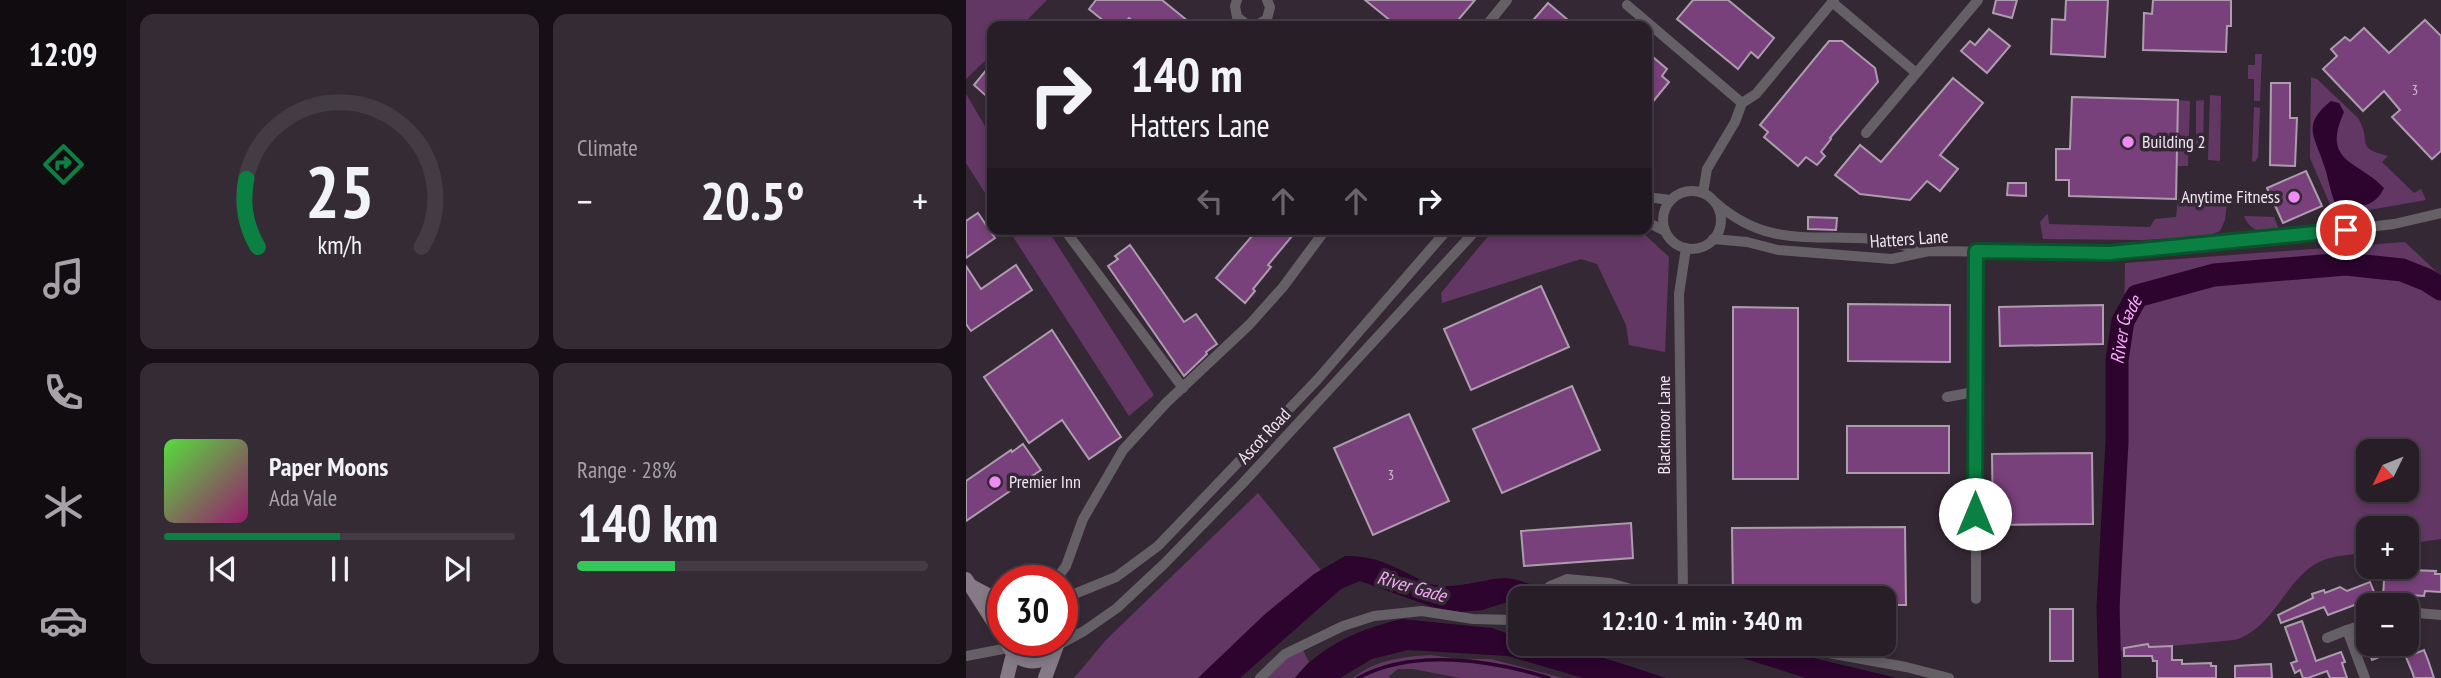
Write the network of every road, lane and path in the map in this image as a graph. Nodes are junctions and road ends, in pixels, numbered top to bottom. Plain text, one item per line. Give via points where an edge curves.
1 (1237, 0) edge
2 (1268, 0) edge
3 (1507, 0) edge
4 (1978, 0) edge
5 (1833, 1) edge
6 (1628, 5) dead end
7 (1242, 21) edge
8 (1270, 21) edge
9 (1490, 21) edge
10 (1647, 21) edge
11 (1652, 26) edge
12 (1916, 72) junction
13 (1742, 103) junction
14 (1866, 133) dead end
15 (1703, 192) junction
16 (1652, 198) edge
17 (1670, 200) junction
18 (1716, 203) junction
19 (2441, 213) edge
20 (1652, 224) edge
21 (1665, 231) junction
22 (1068, 235) edge
23 (1321, 235) edge
24 (1443, 235) edge
25 (1470, 235) edge
26 (1713, 239) junction
27 (1686, 248) junction
28 (1929, 251) junction
29 (1976, 251) junction
30 (1183, 388) junction
31 (1974, 392) junction
32 (1947, 397) dead end
33 (1066, 565) edge
34 (968, 582) edge
35 (1550, 586) edge
36 (1620, 586) edge
37 (1683, 586) edge
38 (1078, 592) edge
39 (987, 593) edge
40 (1976, 599) dead end
41 (987, 612) edge
42 (2419, 613) edge
43 (2441, 615) edge
44 (1508, 620) edge
45 (2356, 627) edge
46 (2347, 630) junction
47 (1078, 633) edge
48 (2327, 638) dead end
49 (987, 650) edge
50 (966, 656) edge
51 (1007, 656) edge
52 (1020, 656) edge
53 (1050, 656) edge
54 (1053, 656) edge
55 (1845, 656) edge
56 (1007, 678) edge
57 (1045, 678) edge
58 (1260, 678) edge
59 (1949, 678) edge
60 (2365, 678) edge

1 - 7 street via 1235,12
2 - 8 street
3 - 9 street
4 - 12 street
5 - 12 street
5 - 13 street via 1756,94
6 - 10 street
11 - 13 street
12 - 14 street
13 - 15 street via 1707,169
15 - 17 street via 1685,191
15 - 18 street
16 - 17 street
17 - 21 street via 1663,215
18 - 26 street via 1721,219
18 - 28 street via 1734,218 1775,235 1873,239
19 - 29 street, Hatters Lane via 2346,230 2110,253
20 - 21 street
21 - 27 street via 1672,242
22 - 30 street
23 - 30 street via 1263,310
24 - 38 street, Ascot Road via 1317,380 1158,546 1116,577
25 - 47 street, Ascot Road via 1164,564 1117,608
26 - 27 street via 1704,246
26 - 28 street, Hatters Lane via 1872,258
27 - 37 street, Blackmoor Lane via 1679,294
28 - 29 street, Hatters Lane
29 - 31 street
30 - 33 street via 1112,467 1083,519
31 - 32 street
31 - 40 street
34 - 39 street
34 - 41 street
35 - 36 street via 1567,579
42 - 43 street
44 - 58 street via 1422,611 1374,616 1285,654
45 - 46 street
46 - 48 street
46 - 60 street
49 - 50 street
51 - 56 street
52 - 53 street via 1034,662
54 - 57 street
55 - 59 street

